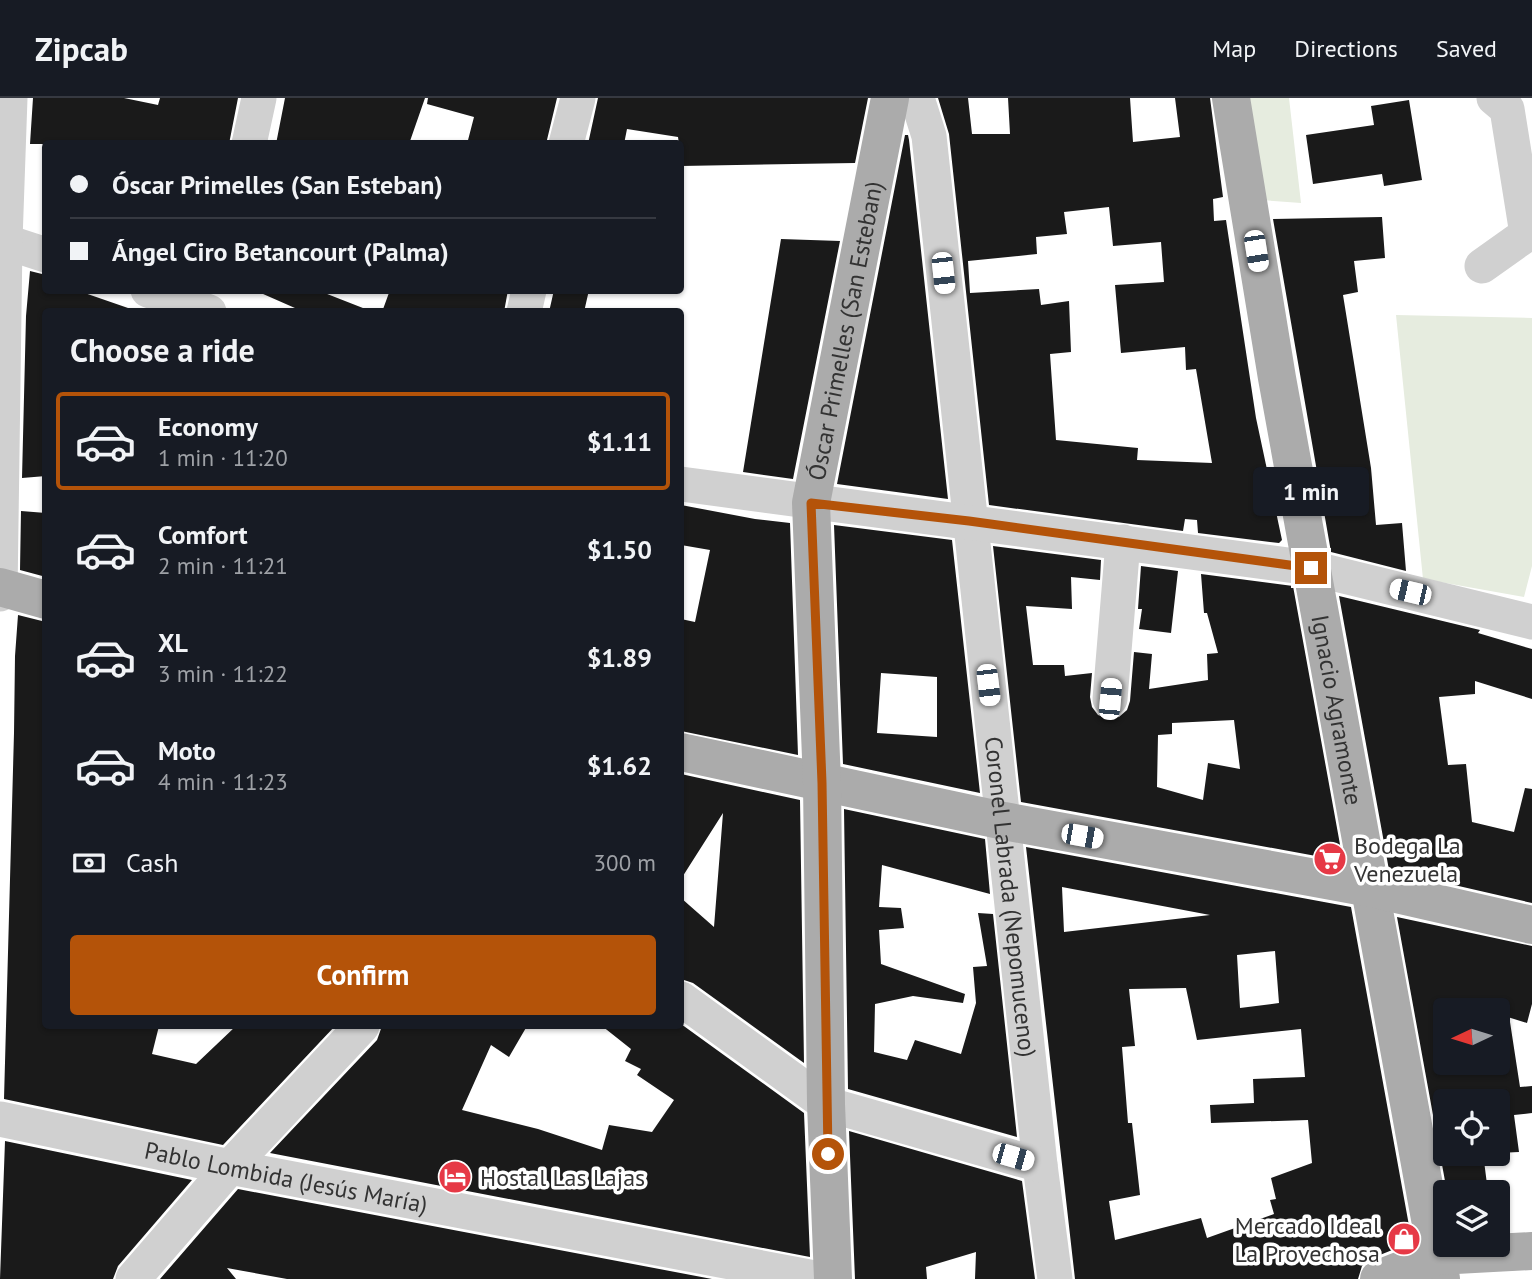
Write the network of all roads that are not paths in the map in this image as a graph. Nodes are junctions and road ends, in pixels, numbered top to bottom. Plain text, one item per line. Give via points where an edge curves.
1 (10, 98) edge
2 (259, 98) edge
3 (578, 98) edge
4 (890, 98) edge
5 (918, 98) edge
6 (1231, 98) edge
7 (1494, 98) edge
8 (250, 140) edge
9 (567, 140) edge
10 (2, 241) edge
11 (42, 254) edge
12 (1482, 266) dead end
13 (159, 294) edge
14 (200, 308) edge
15 (684, 484) edge
16 (811, 503) junction
17 (969, 521) junction
18 (1123, 542) junction
19 (1311, 568) junction
20 (0, 587) edge
21 (0, 594) edge
22 (42, 599) edge
23 (1532, 622) edge
24 (1110, 699) dead end
25 (684, 753) edge
26 (822, 783) junction
27 (1004, 821) junction
28 (1370, 888) junction
29 (1532, 925) edge
30 (684, 1001) edge
31 (359, 1029) edge
32 (826, 1104) junction
33 (0, 1119) edge
34 (1040, 1165) junction
35 (230, 1167) junction
36 (1532, 1251) edge
37 (1439, 1268) edge
38 (133, 1279) edge
39 (820, 1279) edge
40 (833, 1279) edge
41 (1055, 1279) edge
42 (1379, 1279) edge

1 - 10 street
2 - 8 street
3 - 9 street
4 - 16 main road, Óscar Primelles (San Esteban)
5 - 17 street, Coronel Labrada (Nepomuceno) via 929,136
6 - 19 main road, Ignacio Agramonte
7 - 12 street via 1507,109 1527,234
10 - 11 street
10 - 20 street
13 - 14 street
15 - 16 street
16 - 17 street
16 - 26 main road, Óscar Primelles (San Esteban)
17 - 18 street
17 - 27 street, Coronel Labrada (Nepomuceno)
18 - 19 street
18 - 24 street
19 - 23 street
19 - 28 main road, Ignacio Agramonte
20 - 21 street
20 - 22 main road
25 - 26 main road
26 - 27 main road
26 - 32 main road, Óscar Primelles (San Esteban)
27 - 28 main road
27 - 34 street, Coronel Labrada (Nepomuceno)
28 - 29 main road
28 - 37 main road, Ignacio Agramonte
30 - 32 street
31 - 35 street
32 - 34 street
32 - 40 main road, Óscar Primelles (San Esteban)
33 - 35 street, Pablo Lombida (Jesús María)
34 - 41 street, Coronel Labrada (Nepomuceno)
35 - 38 street
35 - 39 street, Pablo Lombida (Jesús María)
36 - 37 main road
37 - 42 main road

